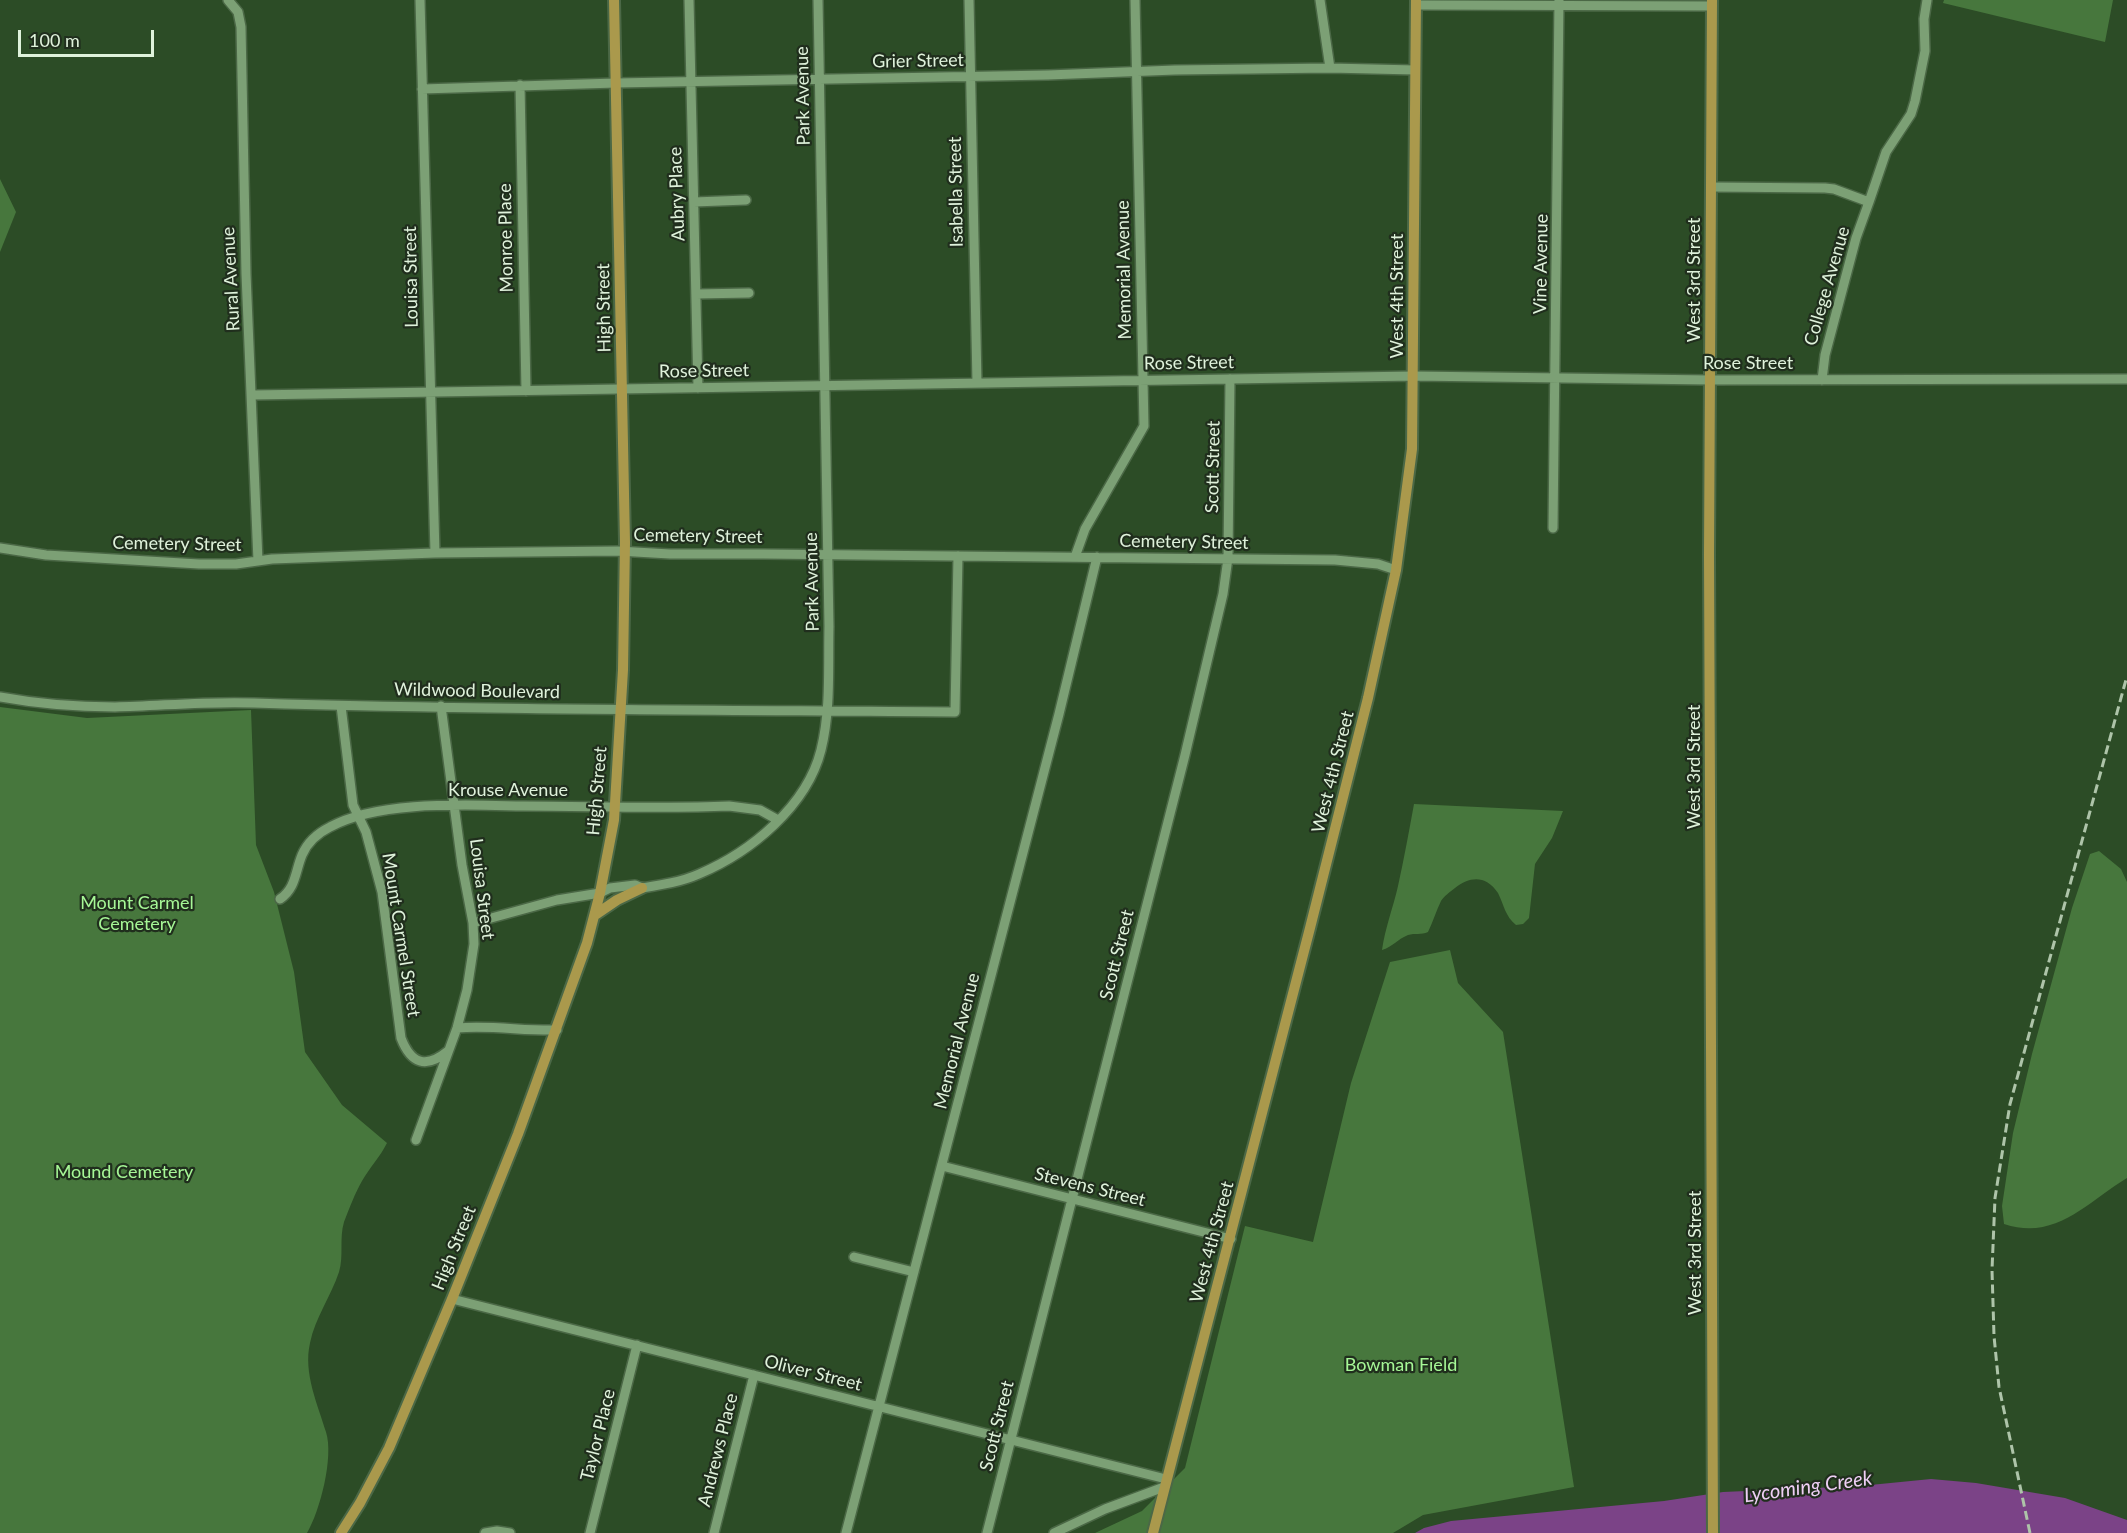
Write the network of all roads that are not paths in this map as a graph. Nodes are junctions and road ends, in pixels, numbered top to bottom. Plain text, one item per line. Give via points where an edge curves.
1 (228, 0) edge
2 (420, 0) edge
3 (614, 0) edge
4 (689, 0) edge
5 (818, 0) edge
6 (969, 0) edge
7 (1135, 0) edge
8 (1320, 0) edge
9 (1927, 0) edge
10 (1416, 2) edge
11 (1559, 3) edge
12 (1712, 3) edge
13 (1330, 68) junction
14 (1415, 70) junction
15 (1136, 72) junction
16 (970, 77) junction
17 (819, 80) junction
18 (690, 81) junction
19 (616, 83) junction
20 (520, 86) junction
21 (422, 89) junction
22 (1711, 187) junction
23 (746, 200) dead end
24 (694, 202) junction
25 (1869, 202) junction
26 (749, 293) dead end
27 (696, 294) junction
28 (1414, 376) junction
29 (1556, 378) junction
30 (1230, 379) junction
31 (2127, 379) edge
32 (1710, 380) junction
33 (1822, 380) junction
34 (1143, 381) junction
35 (977, 383) junction
36 (825, 386) junction
37 (698, 388) junction
38 (622, 389) junction
39 (526, 391) junction
40 (430, 393) junction
41 (252, 395) junction
42 (1554, 528) dead end
43 (0, 548) edge
44 (625, 552) junction
45 (435, 554) junction
46 (828, 555) junction
47 (958, 556) junction
48 (1075, 557) junction
49 (1097, 557) junction
50 (1228, 558) junction
51 (258, 561) junction
52 (1396, 570) junction
53 (0, 697) edge
54 (341, 706) junction
55 (441, 706) junction
56 (621, 711) junction
57 (827, 711) junction
58 (455, 806) junction
59 (616, 806) junction
60 (357, 815) junction
61 (778, 820) junction
62 (642, 888) junction
63 (600, 893) junction
64 (280, 899) dead end
65 (595, 915) junction
66 (473, 923) junction
67 (457, 1028) junction
68 (557, 1030) junction
69 (448, 1051) junction
70 (416, 1140) dead end
71 (942, 1166) junction
72 (1072, 1199) junction
73 (1231, 1239) junction
74 (854, 1257) dead end
75 (914, 1272) junction
76 (452, 1299) junction
77 (637, 1345) junction
78 (754, 1375) junction
79 (878, 1406) junction
80 (1010, 1440) junction
81 (1165, 1483) junction
82 (341, 1533) edge
83 (485, 1533) edge
84 (510, 1533) edge
85 (590, 1533) edge
86 (714, 1533) edge
87 (846, 1533) edge
88 (987, 1533) edge
89 (1054, 1533) edge
90 (1153, 1533) edge
91 (1713, 1533) edge

1 - 41 street, Rural Avenue via 238,12 241,27
2 - 21 street, Louisa Street
3 - 19 main road, High Street
4 - 18 street, Aubry Place
5 - 17 street, Park Avenue
6 - 16 street, Isabella Street
7 - 15 street, Memorial Avenue
8 - 13 street
9 - 25 street, College Avenue via 1925,51 1915,101 1886,152
10 - 11 street
10 - 14 main road, West 4th Street
11 - 12 street
11 - 29 street, Vine Avenue
12 - 22 main road, West 3rd Street
13 - 14 street, Grier Street
13 - 15 street, Grier Street
14 - 28 main road, West 4th Street
15 - 16 street, Grier Street
15 - 34 street, Memorial Avenue
16 - 17 street, Grier Street
16 - 35 street, Isabella Street
17 - 18 street, Grier Street
17 - 36 street, Park Avenue
18 - 19 street, Grier Street
18 - 24 street, Aubry Place
19 - 20 street, Grier Street
19 - 38 main road, High Street
20 - 21 street, Grier Street
20 - 39 street, Monroe Place
21 - 40 street, Louisa Street
22 - 25 street via 1825,188
22 - 32 main road, West 3rd Street
23 - 24 street
24 - 27 street, Aubry Place
25 - 33 street, College Avenue via 1825,355
26 - 27 street
27 - 37 street, Aubry Place
28 - 29 street, Rose Street
28 - 30 street, Rose Street
28 - 52 main road, West 4th Street via 1413,448
29 - 32 street, Rose Street
29 - 42 street, Vine Avenue
30 - 34 street, Rose Street
30 - 50 street, Scott Street
31 - 33 street, Rose Street
32 - 33 street, Rose Street
32 - 91 main road, West 3rd Street
34 - 35 street, Rose Street
34 - 48 street, Memorial Avenue via 1144,426 1084,529
35 - 36 street, Rose Street
36 - 37 street, Rose Street
36 - 46 street, Park Avenue
37 - 38 street, Rose Street
38 - 39 street, Rose Street
38 - 44 main road, High Street
39 - 40 street, Rose Street
40 - 41 street, Rose Street
40 - 45 street, Louisa Street
41 - 51 street, Rural Avenue
43 - 51 street, Cemetery Street via 199,564
44 - 45 street, Cemetery Street
44 - 46 street, Cemetery Street
44 - 56 main road, High Street
45 - 51 street, Cemetery Street
46 - 47 street, Cemetery Street
46 - 57 street, Park Avenue
47 - 48 street, Cemetery Street
47 - 57 street, Wildwood Boulevard via 955,712
48 - 49 street, Cemetery Street
49 - 50 street, Cemetery Street
49 - 71 street, Memorial Avenue
50 - 52 street, Cemetery Street via 1362,561
50 - 72 street, Scott Street via 1223,594
52 - 73 main road, West 4th Street via 1365,709
53 - 54 street, Wildwood Boulevard via 95,707 213,702
54 - 55 street, Wildwood Boulevard
54 - 60 street, Mount Carmel Street via 350,789
55 - 56 street, Wildwood Boulevard
55 - 58 street, Louisa Street
56 - 57 street, Wildwood Boulevard
56 - 59 main road, High Street
57 - 61 street, Park Avenue via 820,752 810,777
58 - 59 street, Krouse Avenue
58 - 60 street, Krouse Avenue
58 - 66 street, Louisa Street
59 - 61 street, Krouse Avenue via 742,807 768,813
59 - 63 main road, High Street
60 - 64 street, Krouse Avenue via 329,827 310,842 292,888
60 - 69 street, Mount Carmel Street via 366,832 381,892 401,1038 408,1054 421,1062 432,1061
61 - 62 street, Park Avenue via 754,842 698,875
62 - 63 street, Park Avenue via 635,885
62 - 65 main road
63 - 65 main road, High Street
63 - 66 street, Park Avenue via 557,900
65 - 68 main road, High Street
66 - 67 street, Louisa Street via 471,967
67 - 68 street
67 - 69 street, Louisa Street
68 - 76 main road, High Street
69 - 70 street, Louisa Street
71 - 72 street, Stevens Street
71 - 75 street, Memorial Avenue
72 - 73 street, Stevens Street
72 - 80 street, Scott Street
73 - 81 main road, West 4th Street
74 - 75 street
75 - 79 street, Memorial Avenue
76 - 77 street, Oliver Street
76 - 82 main road, High Street via 389,1448
77 - 78 street, Oliver Street
77 - 85 street, Taylor Place
78 - 79 street, Oliver Street
78 - 86 street, Andrews Place
79 - 80 street, Oliver Street
79 - 87 street, Memorial Avenue
80 - 81 street, Oliver Street
80 - 88 street, Scott Street
81 - 89 street
81 - 90 main road, West 4th Street
83 - 84 street

